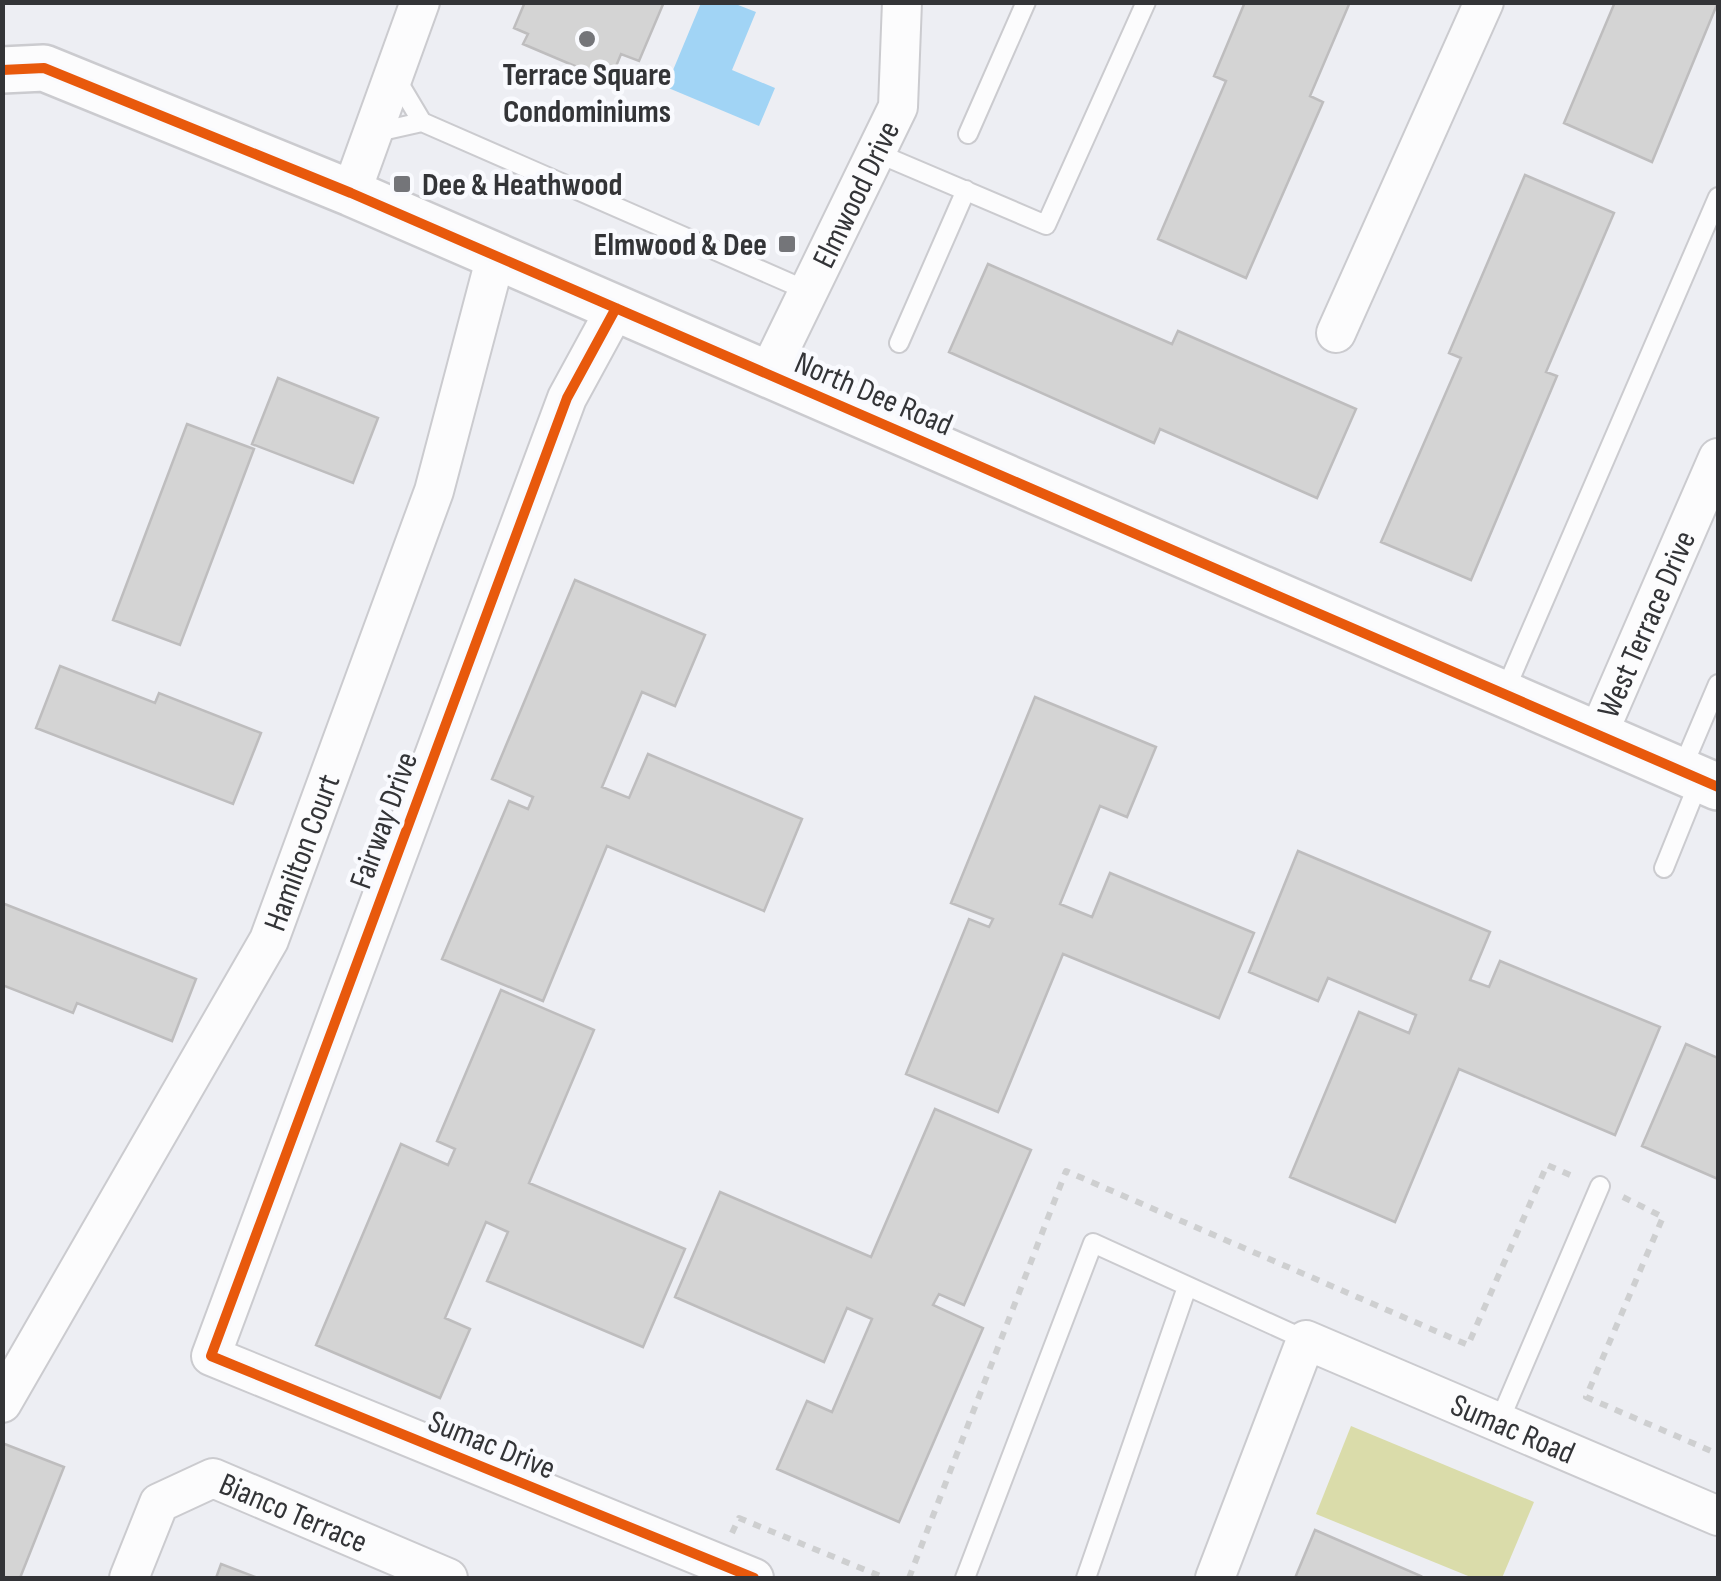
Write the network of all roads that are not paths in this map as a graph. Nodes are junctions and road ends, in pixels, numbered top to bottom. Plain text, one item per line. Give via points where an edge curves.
1 (420, 2) edge
2 (902, 2) edge
3 (1026, 2) edge
4 (1146, 2) edge
5 (1484, 2) edge
6 (2, 70) edge
7 (394, 75) junction
8 (422, 122) junction
9 (373, 133) junction
10 (968, 134) dead end
11 (876, 152) junction
12 (966, 190) junction
13 (351, 193) junction
14 (1718, 197) edge
15 (1714, 217) edge
16 (496, 256) junction
17 (808, 290) junction
18 (616, 308) junction
19 (1336, 333) dead end
20 (898, 343) dead end
21 (768, 374) junction
22 (1718, 458) edge
23 (1718, 684) edge
24 (1504, 694) junction
25 (1598, 734) junction
26 (1700, 779) edge
27 (1664, 868) dead end
28 (1600, 1186) road end
29 (1187, 1287) junction
30 (1306, 1340) junction
31 (211, 1356) joint
32 (2, 1403) edge
33 (1499, 1422) junction
34 (1718, 1516) edge
35 (129, 1578) edge
36 (448, 1578) edge
37 (754, 1578) edge
38 (965, 1578) edge
39 (1086, 1578) edge
40 (1215, 1578) edge

1 - 7 street
2 - 11 street, Elmwood Drive via 898,107
3 - 10 lane
4 - 12 lane via 1046,224
5 - 19 street
6 - 13 street, North Dee Road via 44,68
7 - 8 lane
7 - 9 street
8 - 9 lane
8 - 17 lane
9 - 13 street
11 - 12 lane
11 - 17 street, Elmwood Drive
12 - 20 lane
13 - 16 street, North Dee Road
14 - 15 lane
15 - 24 lane
16 - 18 street, North Dee Road
16 - 32 street, Hamilton Court via 434,490 269,940
17 - 21 street, Elmwood Drive
18 - 21 street, North Dee Road
18 - 31 street, Fairway Drive via 567,398
21 - 24 street, North Dee Road
22 - 25 street, West Terrace Drive
23 - 26 lane
24 - 25 street, North Dee Road
25 - 26 street, North Dee Road
26 - 27 lane
28 - 33 lane
29 - 30 lane
29 - 38 lane via 1093,1244
29 - 39 lane
30 - 33 street, Sumac Road
30 - 40 street
31 - 37 street, Sumac Drive
33 - 34 street, Sumac Road
35 - 36 street, Bianco Terrace via 159,1503 213,1478

